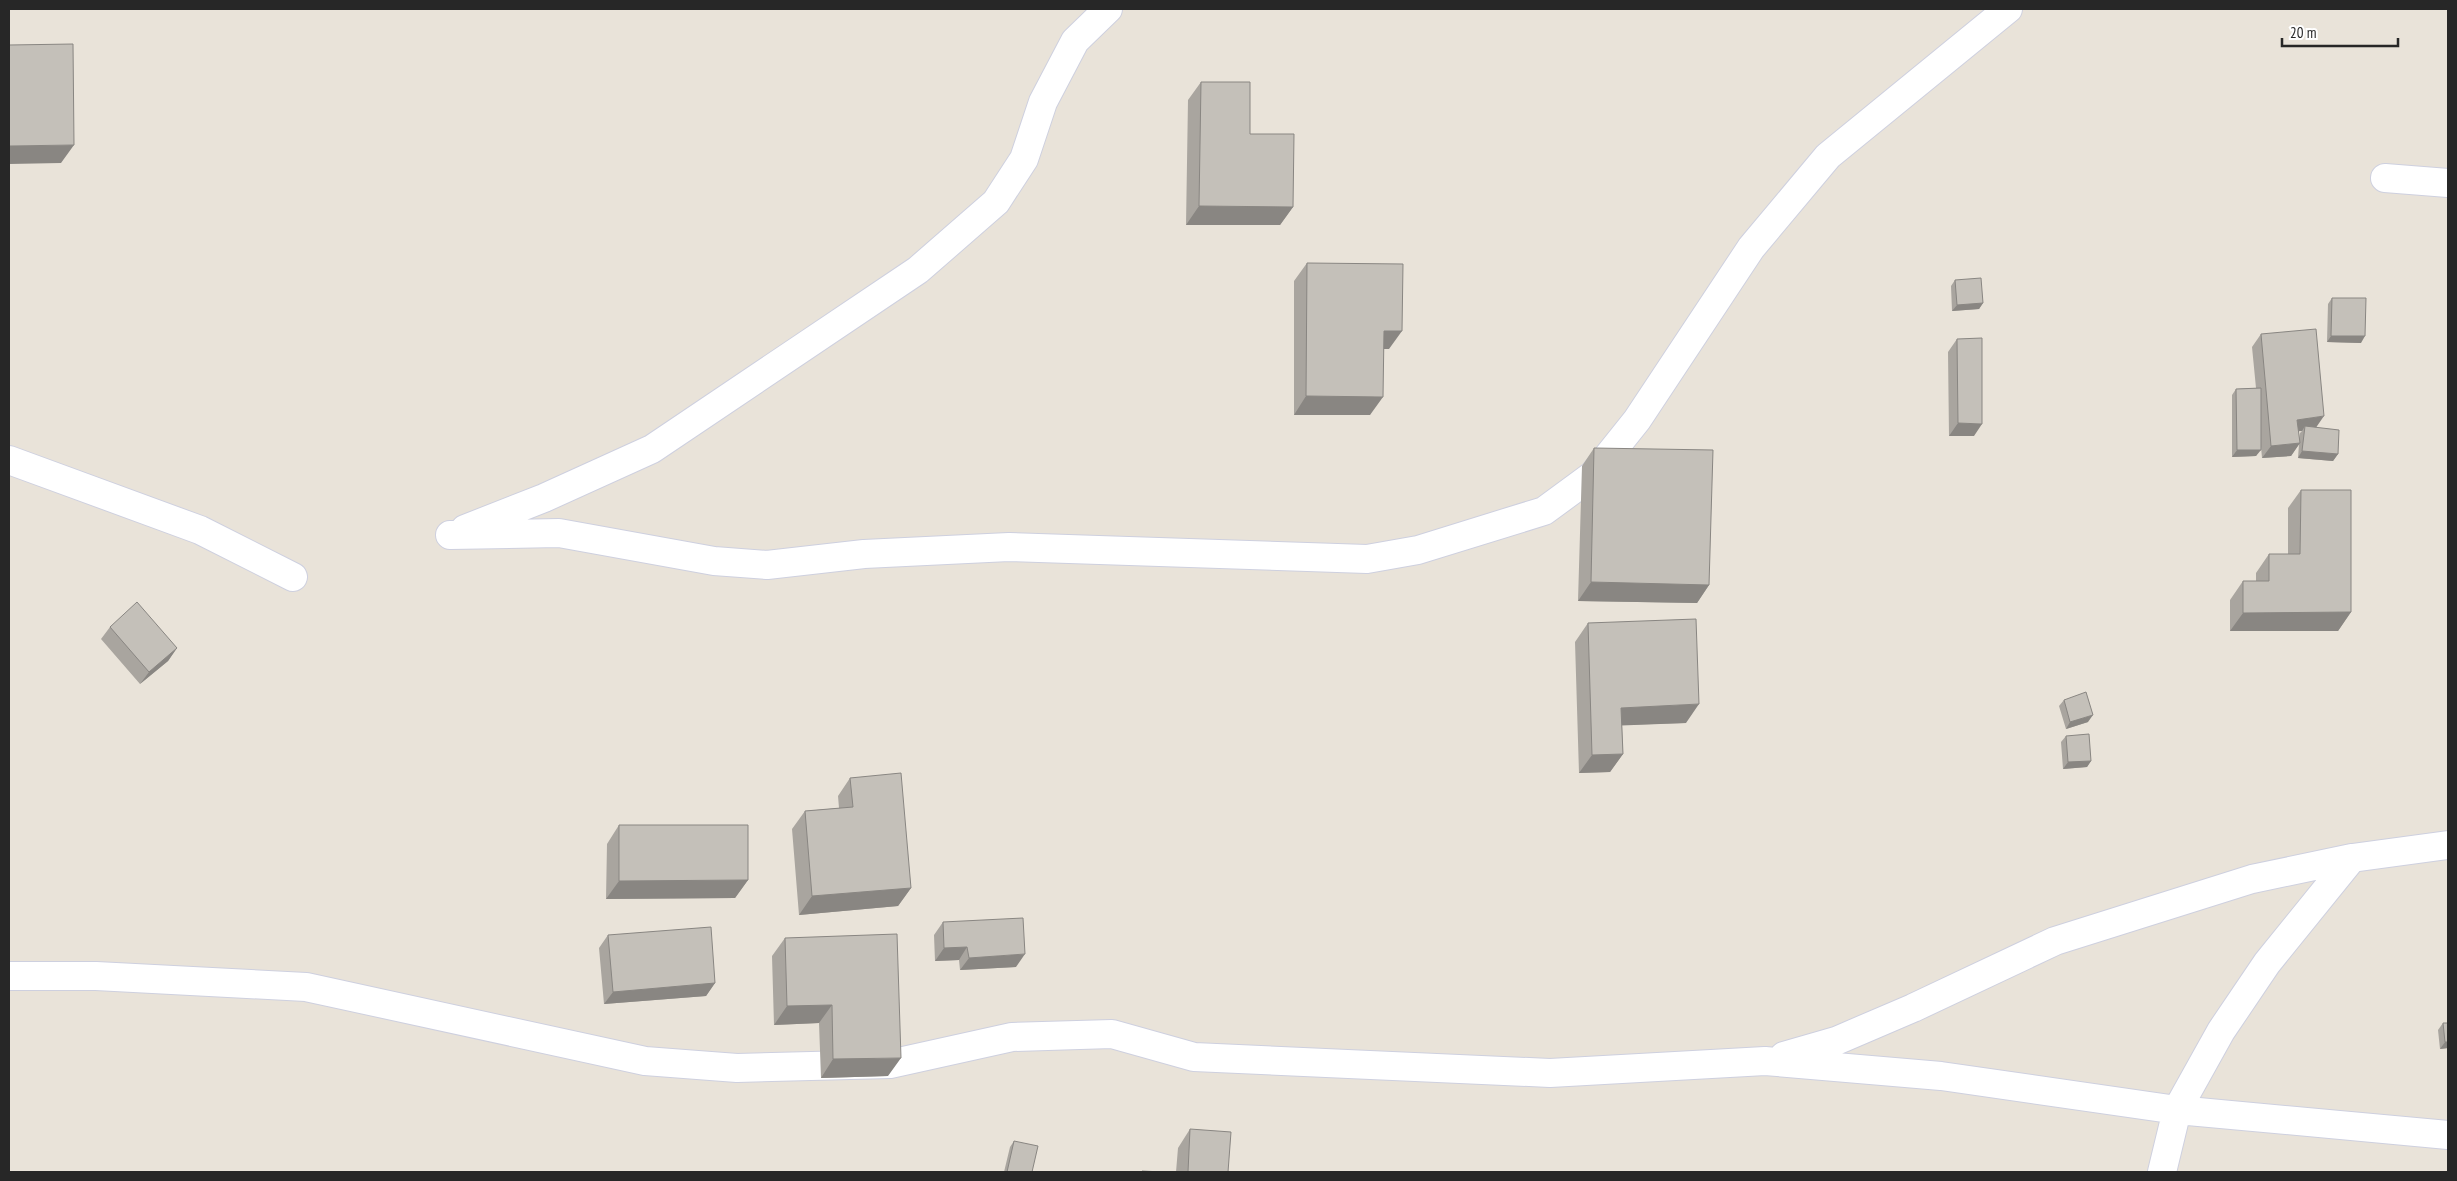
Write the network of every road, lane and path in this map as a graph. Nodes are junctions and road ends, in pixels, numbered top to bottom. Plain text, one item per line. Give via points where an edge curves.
1 (1108, 9) edge
2 (2008, 9) edge
3 (2385, 178) dead end
4 (2448, 183) edge
5 (9, 460) edge
6 (293, 577) dead end
7 (2448, 845) edge
8 (2352, 858) junction
9 (9, 976) edge
10 (1765, 1061) junction
11 (2177, 1110) junction
12 (2448, 1136) edge
13 (2162, 1172) edge

1 - 2 street via 1075,41 1043,102 1024,159 996,202 918,270 652,449 544,498 450,535 559,533 714,561 767,565 864,554 1009,547 1367,559 1418,550 1544,511 1593,475 1637,420 1751,248 1828,156
3 - 4 street
5 - 6 street via 200,530
7 - 8 street
8 - 10 street via 2252,879 2055,941 1845,1037
8 - 11 street via 2267,963 2221,1031
9 - 10 street via 96,976 306,987 645,1061 737,1068 890,1064 1012,1037 1112,1034 1194,1057 1540,1072
10 - 11 street via 1941,1076
11 - 12 street
11 - 13 street

